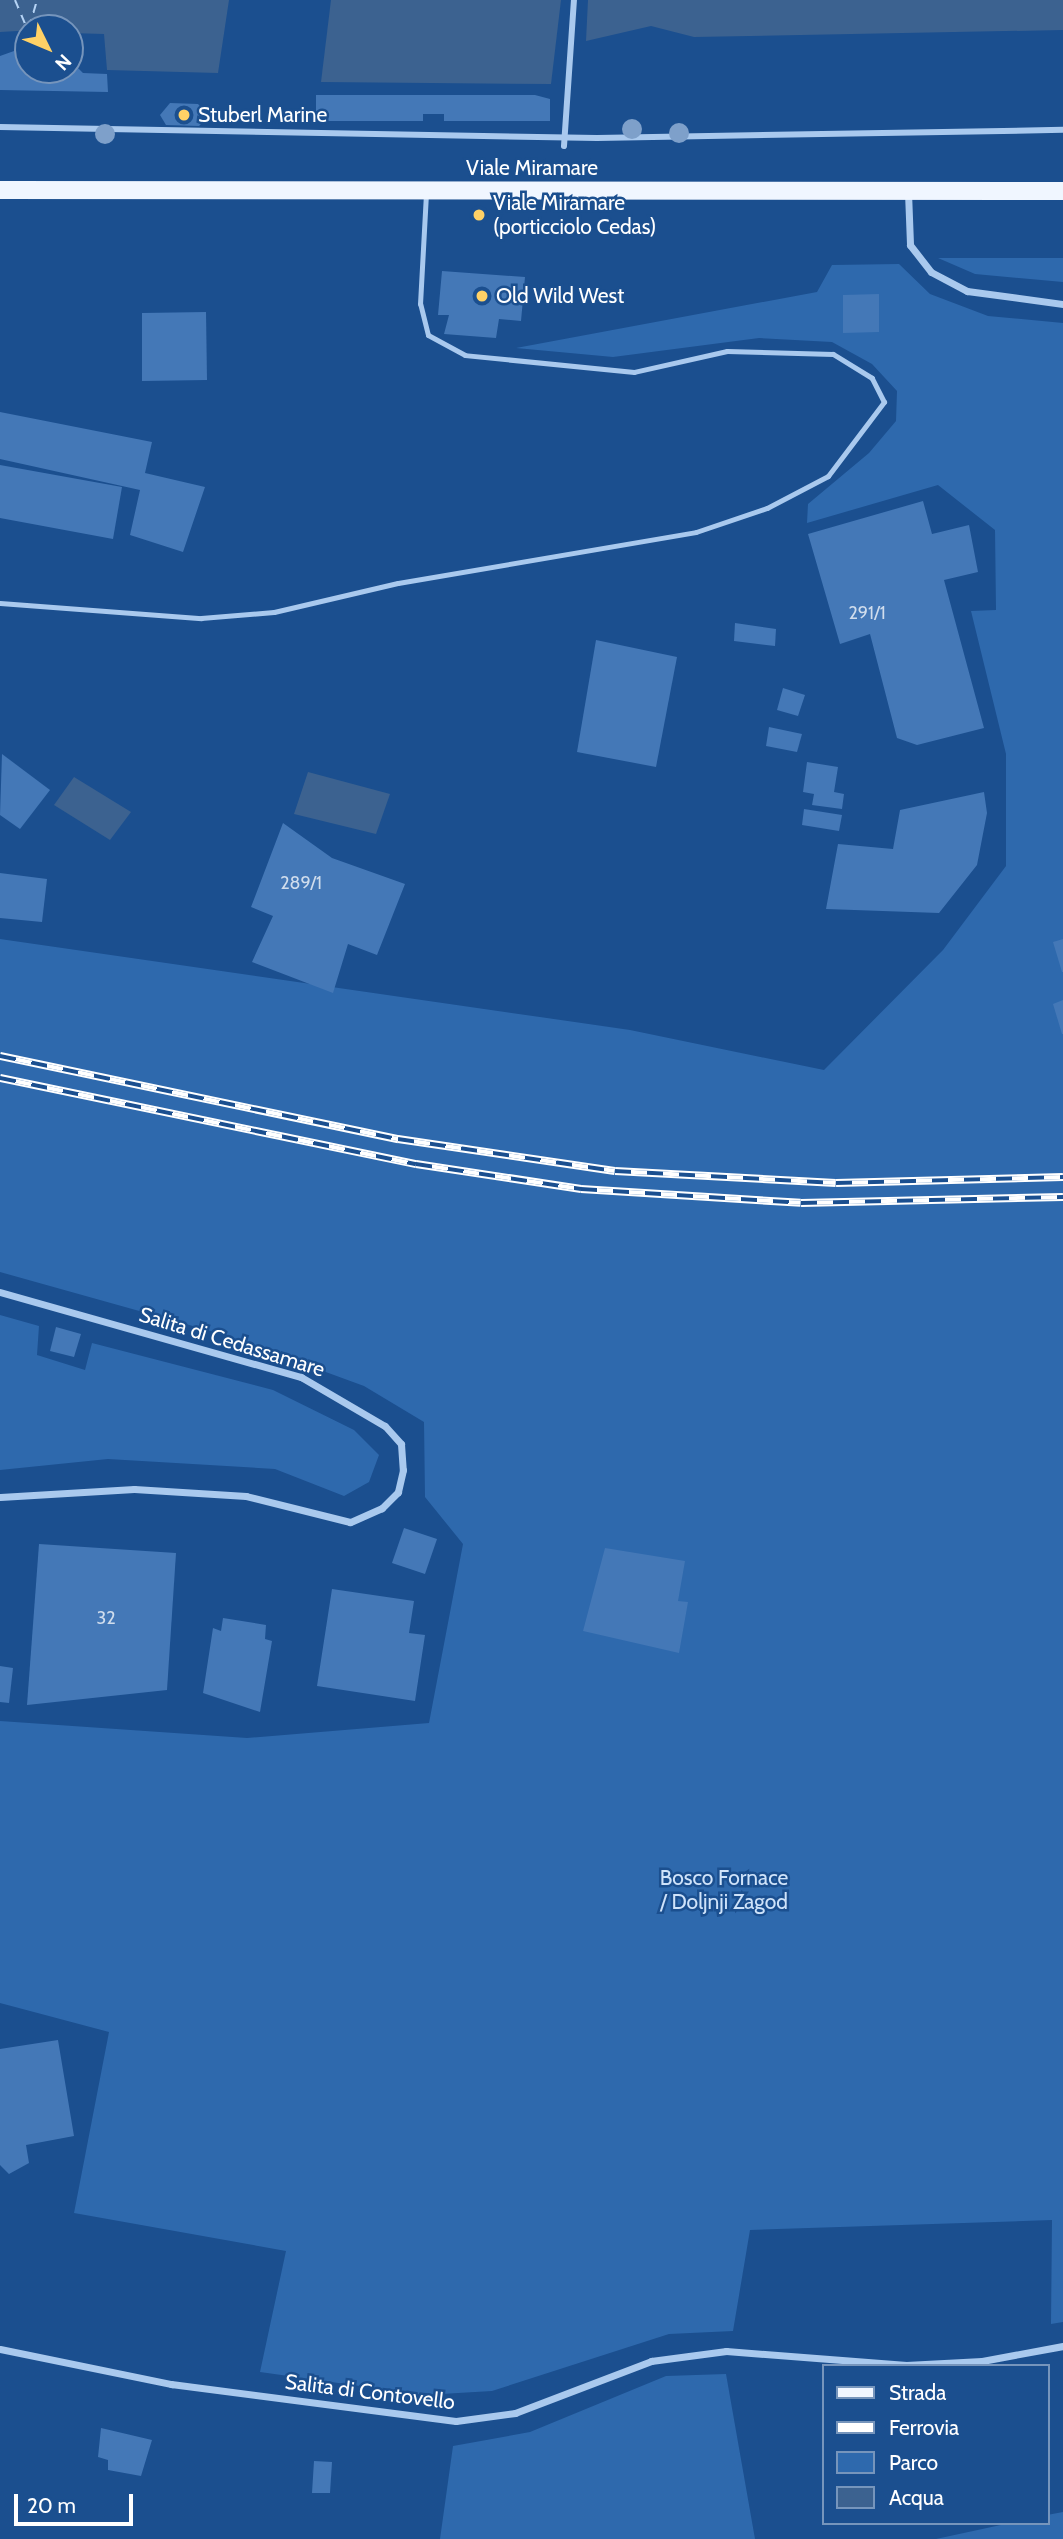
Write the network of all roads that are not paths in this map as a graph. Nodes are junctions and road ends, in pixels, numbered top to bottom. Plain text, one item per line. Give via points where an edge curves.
1 (574, 0) edge
2 (0, 127) edge
3 (1063, 130) edge
4 (565, 135) junction
5 (564, 146) dead end
6 (0, 190) edge
7 (426, 191) junction
8 (908, 191) junction
9 (1063, 191) edge
10 (1063, 304) edge
11 (0, 603) edge
12 (0, 1292) edge
13 (0, 1497) edge
14 (1063, 2346) edge
15 (0, 2349) edge
16 (893, 2364) edge
17 (925, 2364) edge

1 - 4 street
2 - 4 street via 269,136
3 - 4 street
4 - 5 street
6 - 7 main road, Viale Miramare
7 - 8 main road, Viale Miramare
7 - 11 lane via 420,304 428,335 465,355 634,372 727,351 833,354 872,378 884,402 864,437 828,475 767,508 696,532 398,583 274,612 201,618
8 - 9 main road, Viale Miramare
8 - 10 street via 909,245 932,272 967,291
12 - 13 street, Salita di Cedassamare via 301,1377 385,1426 401,1444 403,1470 398,1492 382,1508 351,1522 246,1496 134,1489
14 - 17 street, Salita di Contovello via 982,2361
15 - 16 street, Salita di Contovello via 171,2384 456,2421 515,2413 651,2361 726,2351

